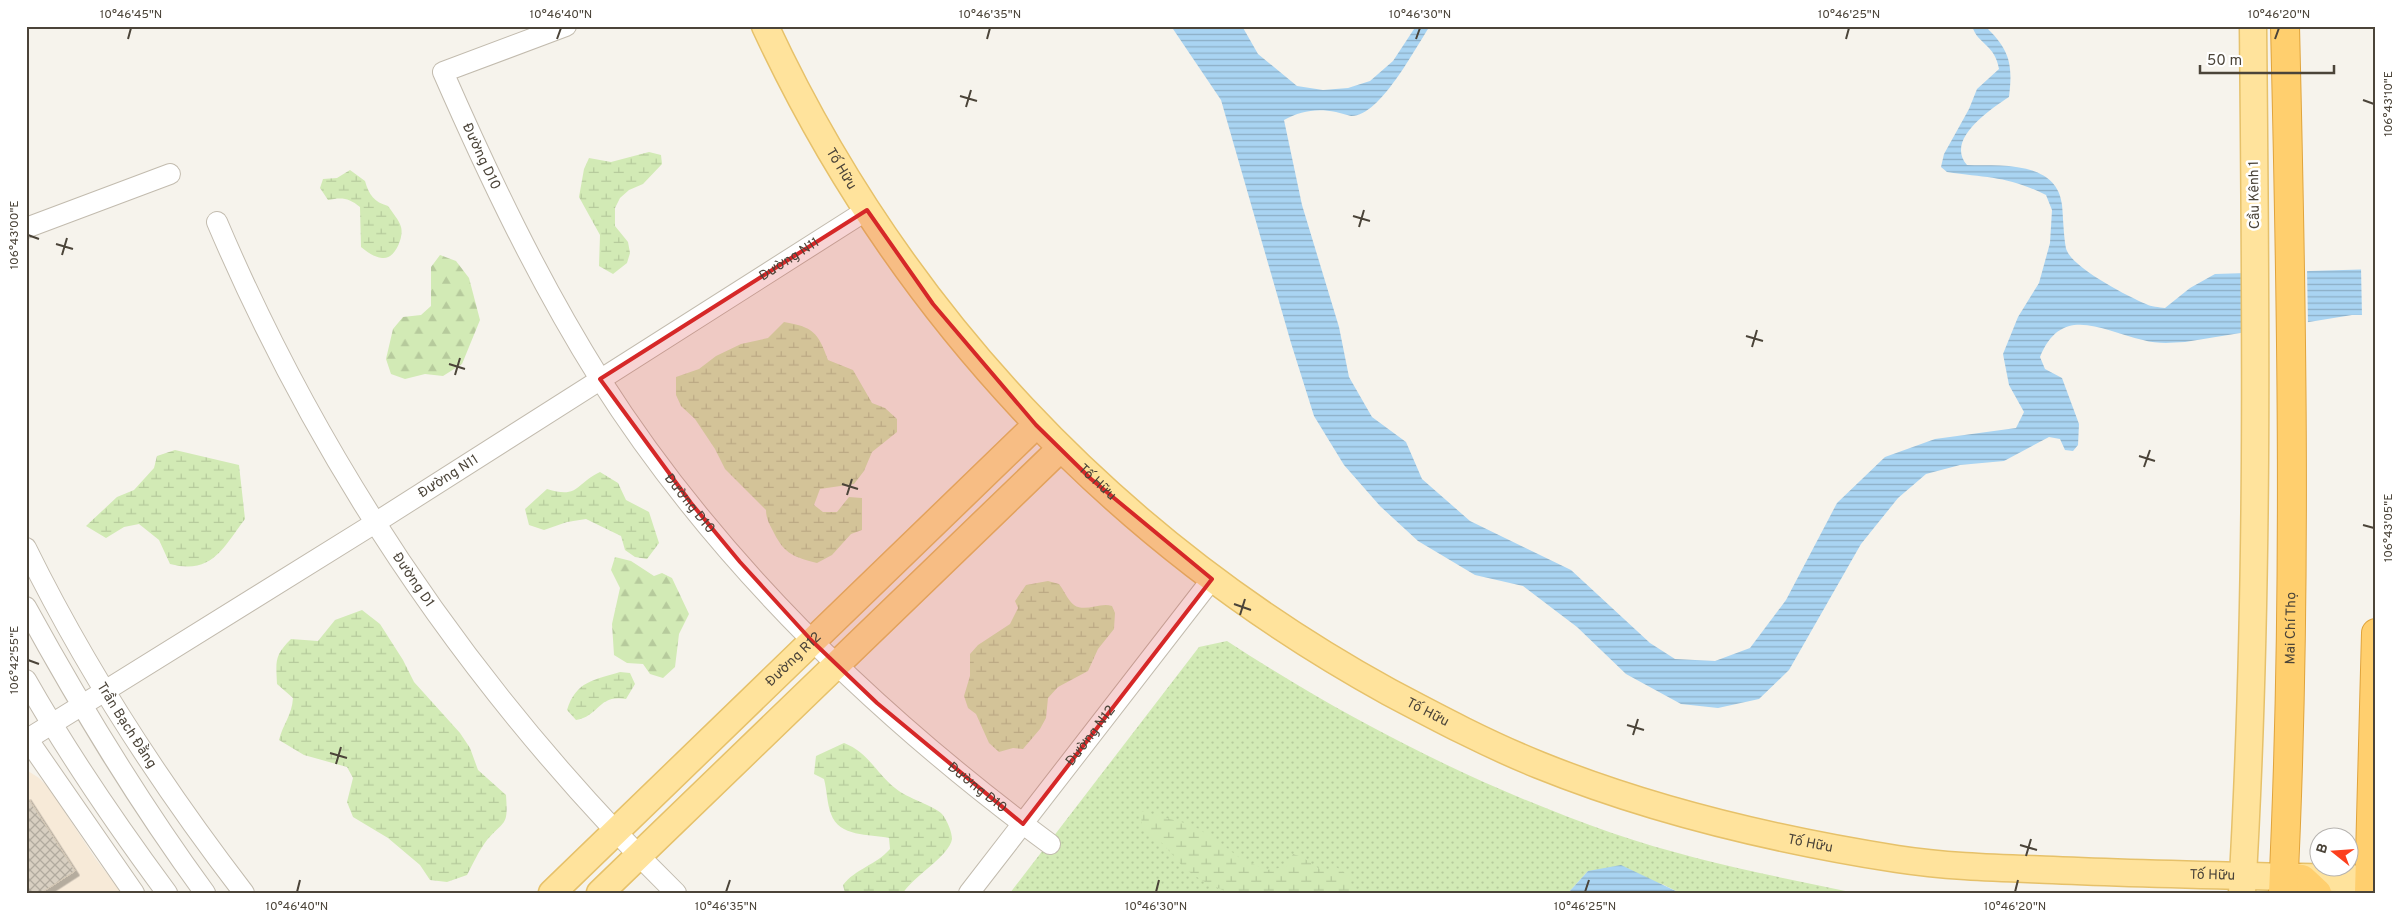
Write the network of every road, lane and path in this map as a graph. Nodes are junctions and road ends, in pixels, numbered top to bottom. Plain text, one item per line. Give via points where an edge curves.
1 (566, 26) edge
2 (765, 26) edge
3 (2253, 26) edge
4 (2285, 26) edge
5 (170, 174) dead end
6 (867, 210) junction
7 (216, 222) dead end
8 (26, 228) edge
9 (600, 379) junction
10 (1036, 425) junction
11 (1060, 449) junction
12 (374, 523) junction
13 (26, 548) edge
14 (1212, 579) junction
15 (26, 607) edge
16 (2376, 633) edge
17 (812, 641) junction
18 (836, 665) junction
19 (26, 680) edge
20 (105, 691) junction
21 (81, 707) junction
22 (51, 724) junction
23 (27, 739) edge
24 (1023, 824) junction
25 (616, 831) junction
26 (1050, 844) dead end
27 (639, 855) junction
28 (2284, 884) edge
29 (2371, 884) edge
30 (2242, 885) edge
31 (134, 893) edge
32 (167, 893) edge
33 (205, 893) edge
34 (244, 893) edge
35 (552, 893) edge
36 (600, 893) edge
37 (676, 893) edge
38 (969, 893) edge
39 (2317, 893) edge

1 - 9 street, Đường D10 via 443,72 519,235
2 - 6 main road, Tố Hữu via 792,84
3 - 30 main road, Cầu Kênh 1 via 2256,364 2247,809
4 - 28 highway, Mai Chí Thọ via 2293,363 2288,810
5 - 8 street
6 - 9 street, Đường N11
6 - 10 main road, Tố Hữu via 933,304
7 - 12 street, Đường D1 via 277,353
9 - 12 street, Đường N11
9 - 17 street, Đường D10 via 690,503
10 - 11 main road, Tố Hữu
10 - 17 main road, Đường R12
11 - 14 main road, Tố Hữu via 1091,479
11 - 18 main road
12 - 20 street, Đường N11
12 - 25 street, Đường D1 via 443,626 486,681
13 - 20 street, Trần Bạch Đằng via 55,606
14 - 24 street, Đường N12
14 - 30 main road, Tố Hữu via 1312,647 1436,718 1544,767 1654,804 1794,840 1903,860
15 - 21 street, Trần Bạch Đằng
16 - 29 highway
17 - 18 street, Đường D10
17 - 25 main road, Đường R12
18 - 24 street, Đường D10 via 930,750
18 - 27 main road
19 - 22 street
20 - 21 street, Đường N11
20 - 34 street, Trần Bạch Đằng via 152,768
21 - 22 street, Đường N11
21 - 33 street, Trần Bạch Đằng via 124,777
22 - 23 street, Đường N11
22 - 32 street
23 - 31 street
24 - 26 street, Đường D10
24 - 38 street, Đường N12
25 - 27 street, Đường D1
25 - 35 main road, Đường R12
27 - 36 main road
27 - 37 street, Đường D1
28 - 29 main road, Tố Hữu
28 - 30 main road, Tố Hữu
28 - 39 highway via 2302,879

